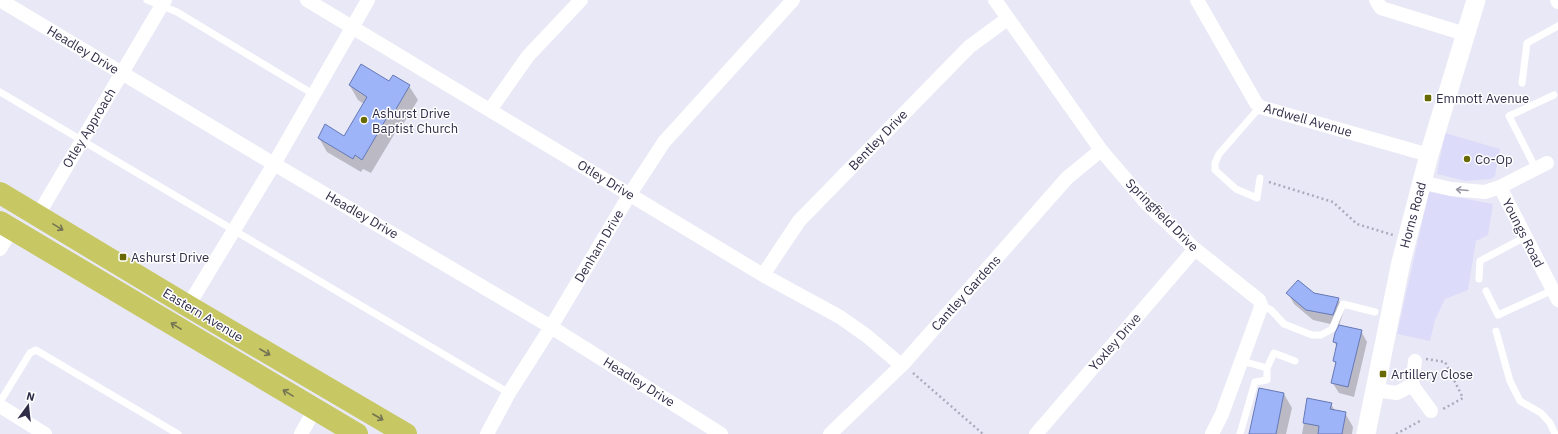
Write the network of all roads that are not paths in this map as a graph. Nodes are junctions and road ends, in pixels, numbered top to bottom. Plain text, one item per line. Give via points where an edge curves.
1 (0, 0) edge
2 (147, 0) edge
3 (307, 0) edge
4 (368, 0) edge
5 (581, 0) edge
6 (793, 0) edge
7 (995, 0) edge
8 (1197, 0) edge
9 (1376, 0) edge
10 (1476, 0) edge
11 (163, 3) edge
12 (1006, 19) junction
13 (1558, 26) edge
14 (352, 27) junction
15 (1465, 34) junction
16 (122, 73) junction
17 (1522, 83) dead end
18 (0, 92) edge
19 (313, 94) junction
20 (1554, 95) dead end
21 (1260, 107) junction
22 (490, 110) junction
23 (81, 140) junction
24 (1101, 150) junction
25 (1429, 155) junction
26 (274, 164) junction
27 (1542, 166) joint
28 (1259, 182) road end
29 (1422, 182) junction
30 (1500, 187) junction
31 (0, 193) edge
32 (630, 194) junction
33 (38, 215) junction
34 (6, 225) edge
35 (233, 230) junction
36 (1526, 237) junction
37 (0, 249) edge
38 (1195, 249) junction
39 (763, 275) junction
40 (1479, 279) dead end
41 (1486, 291) dead end
42 (1556, 295) edge
43 (1261, 305) junction
44 (188, 306) junction
45 (1375, 312) dead end
46 (552, 327) junction
47 (1496, 331) dead end
48 (1242, 361) junction
49 (1295, 361) dead end
50 (1415, 361) dead end
51 (902, 364) junction
52 (1267, 368) junction
53 (1412, 385) junction
54 (1375, 390) junction
55 (509, 393) junction
56 (0, 402) edge
57 (0, 406) edge
58 (315, 409) junction
59 (1431, 411) dead end
60 (45, 434) edge
61 (178, 434) edge
62 (301, 434) edge
63 (357, 434) edge
64 (406, 434) edge
65 (487, 434) edge
66 (721, 434) edge
67 (830, 434) edge
68 (1036, 434) edge
69 (1212, 434) edge
70 (1240, 434) edge
71 (1366, 434) edge
72 (1555, 434) edge

1 - 16 street, Headley Drive
2 - 11 lane
3 - 14 street, Otley Drive
4 - 14 street
5 - 22 street via 528,56
6 - 32 street, Denham Drive via 664,142
7 - 12 street, Springfield Drive
8 - 21 street, Ardwell Avenue
9 - 15 street via 1381,8
10 - 15 street, Horns Road
11 - 16 street, Otley Approach
11 - 19 lane
12 - 24 street, Springfield Drive
12 - 39 street, Bentley Drive via 969,46 799,221
13 - 17 lane via 1527,43
14 - 19 street
14 - 22 street, Otley Drive
15 - 25 street, Horns Road
16 - 23 street, Otley Approach
16 - 26 street, Headley Drive
18 - 23 lane
19 - 26 street
20 - 27 lane via 1509,116
21 - 25 street, Ardwell Avenue
21 - 28 lane via 1219,154 1215,163 1215,170 1236,190 1256,198
22 - 32 street, Otley Drive
23 - 33 street, Otley Approach
23 - 35 lane
24 - 38 street, Springfield Drive via 1146,203
24 - 51 street, Cantley Gardens via 1067,178
25 - 29 street, Horns Road
26 - 35 street
26 - 46 street, Headley Drive
27 - 30 street
30 -> 29 street via 1485,192 1451,189
29 - 54 street, Horns Road via 1407,239
30 - 36 street, Youngs Road
31 - 33 highway, Eastern Avenue
32 - 39 street, Otley Drive
32 - 46 street, Denham Drive
33 -> 44 highway, Eastern Avenue
34 - 37 street
58 -> 34 highway, Eastern Avenue
35 - 44 street
35 - 55 lane
36 - 40 lane via 1480,261
36 - 42 street, Youngs Road
38 - 43 street, Springfield Drive via 1259,300
38 - 68 street, Yoxley Drive
39 - 51 street, Otley Drive via 840,317
41 - 42 lane via 1498,315
43 - 45 lane via 1271,310 1284,324 1312,335 1321,335 1332,329 1342,304
43 - 48 street
44 -> 64 highway, Eastern Avenue
46 - 55 street, Denham Drive
46 - 66 street, Headley Drive
47 - 72 lane via 1510,381 1520,401 1541,413
48 - 52 lane
48 - 69 street
49 - 52 lane via 1274,353
50 - 53 street
51 - 67 street, Cantley Gardens
52 - 70 lane via 1267,380 1255,382
53 - 54 street via 1397,393
53 - 59 street
54 - 71 street, Horns Road
55 - 65 street, Denham Drive
56 - 61 lane via 30,352 36,350
57 - 60 street
58 - 62 street
58 - 63 highway, Eastern Avenue

